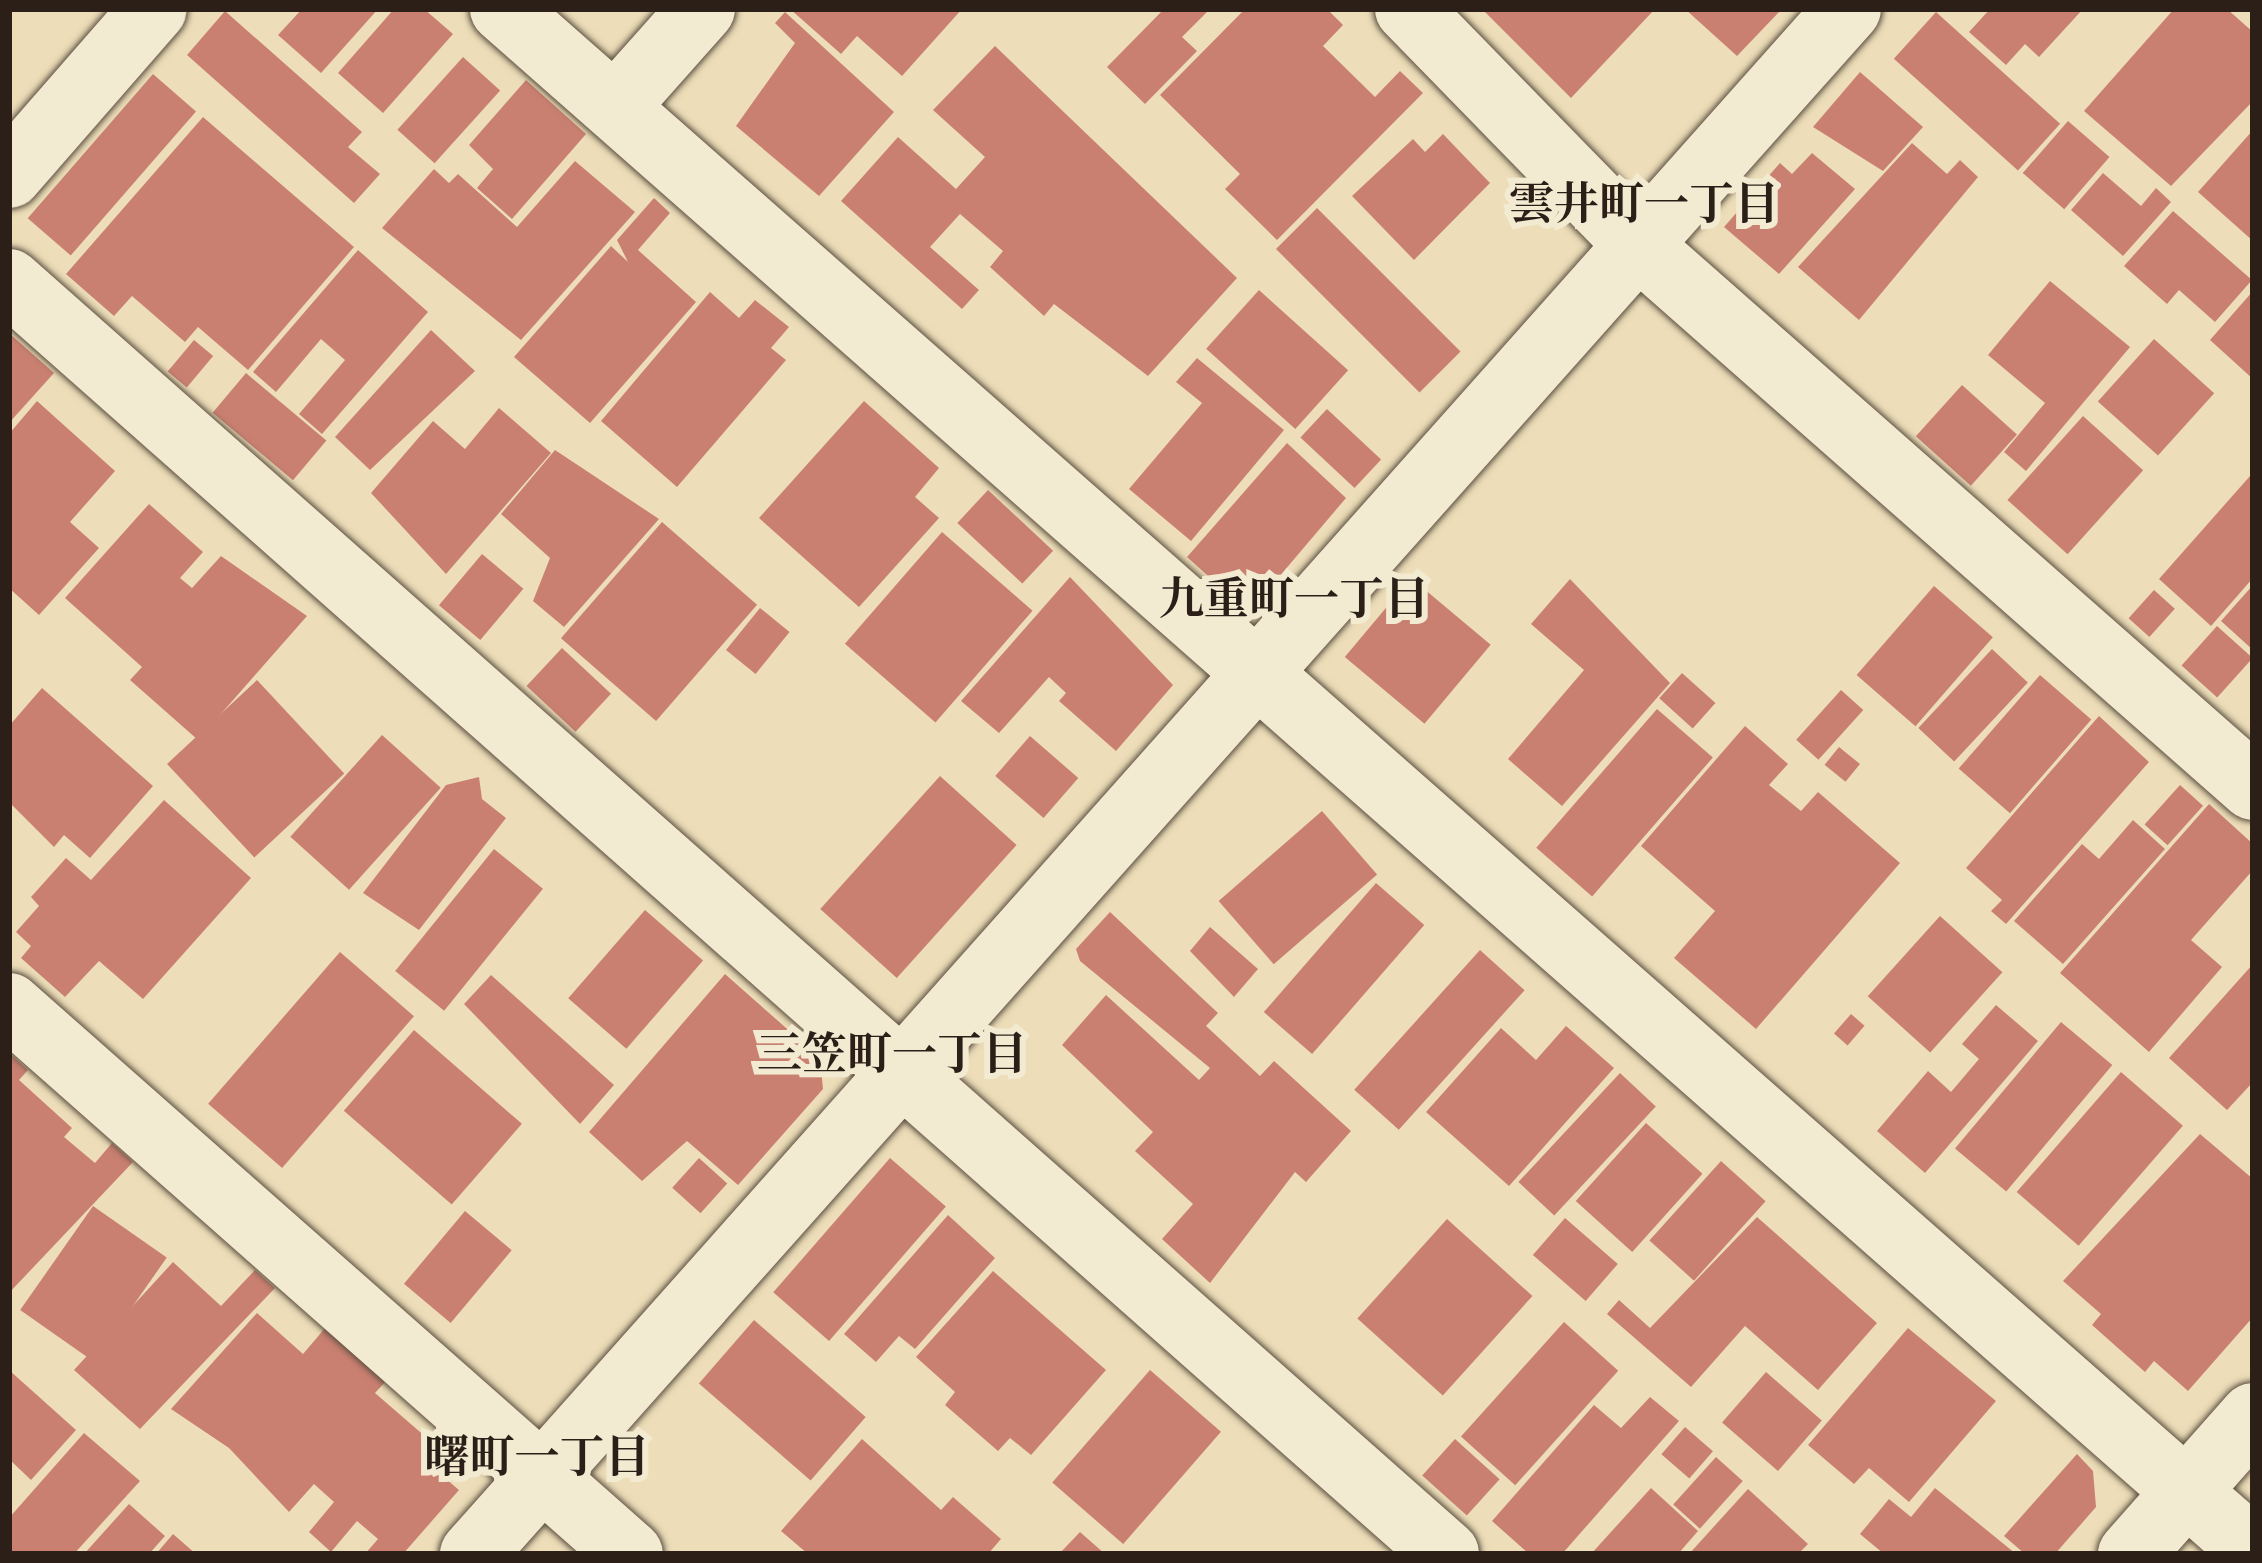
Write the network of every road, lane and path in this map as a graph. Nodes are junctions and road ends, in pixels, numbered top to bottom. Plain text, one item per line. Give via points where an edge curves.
1 (154, 9) edge
2 (503, 9) edge
3 (702, 9) edge
4 (1408, 9) edge
5 (1848, 9) edge
6 (615, 107) junction
7 (9, 175) edge
8 (1639, 245) junction
9 (9, 282) edge
10 (1261, 674) junction
11 (2253, 787) edge
12 (9, 1006) edge
13 (904, 1078) junction
14 (2253, 1416) edge
15 (540, 1477) junction
16 (2186, 1491) junction
17 (2253, 1550) edge
18 (473, 1554) edge
19 (630, 1554) edge
20 (1446, 1554) edge
21 (2131, 1554) edge

1 - 7 street
2 - 6 street
3 - 6 street
4 - 8 street
5 - 8 street
6 - 10 street
8 - 10 street
8 - 11 street
9 - 13 street
10 - 13 street
10 - 16 street
12 - 15 street
13 - 15 street
13 - 20 street
14 - 16 street
15 - 18 street
15 - 19 street
16 - 17 street
16 - 21 street

